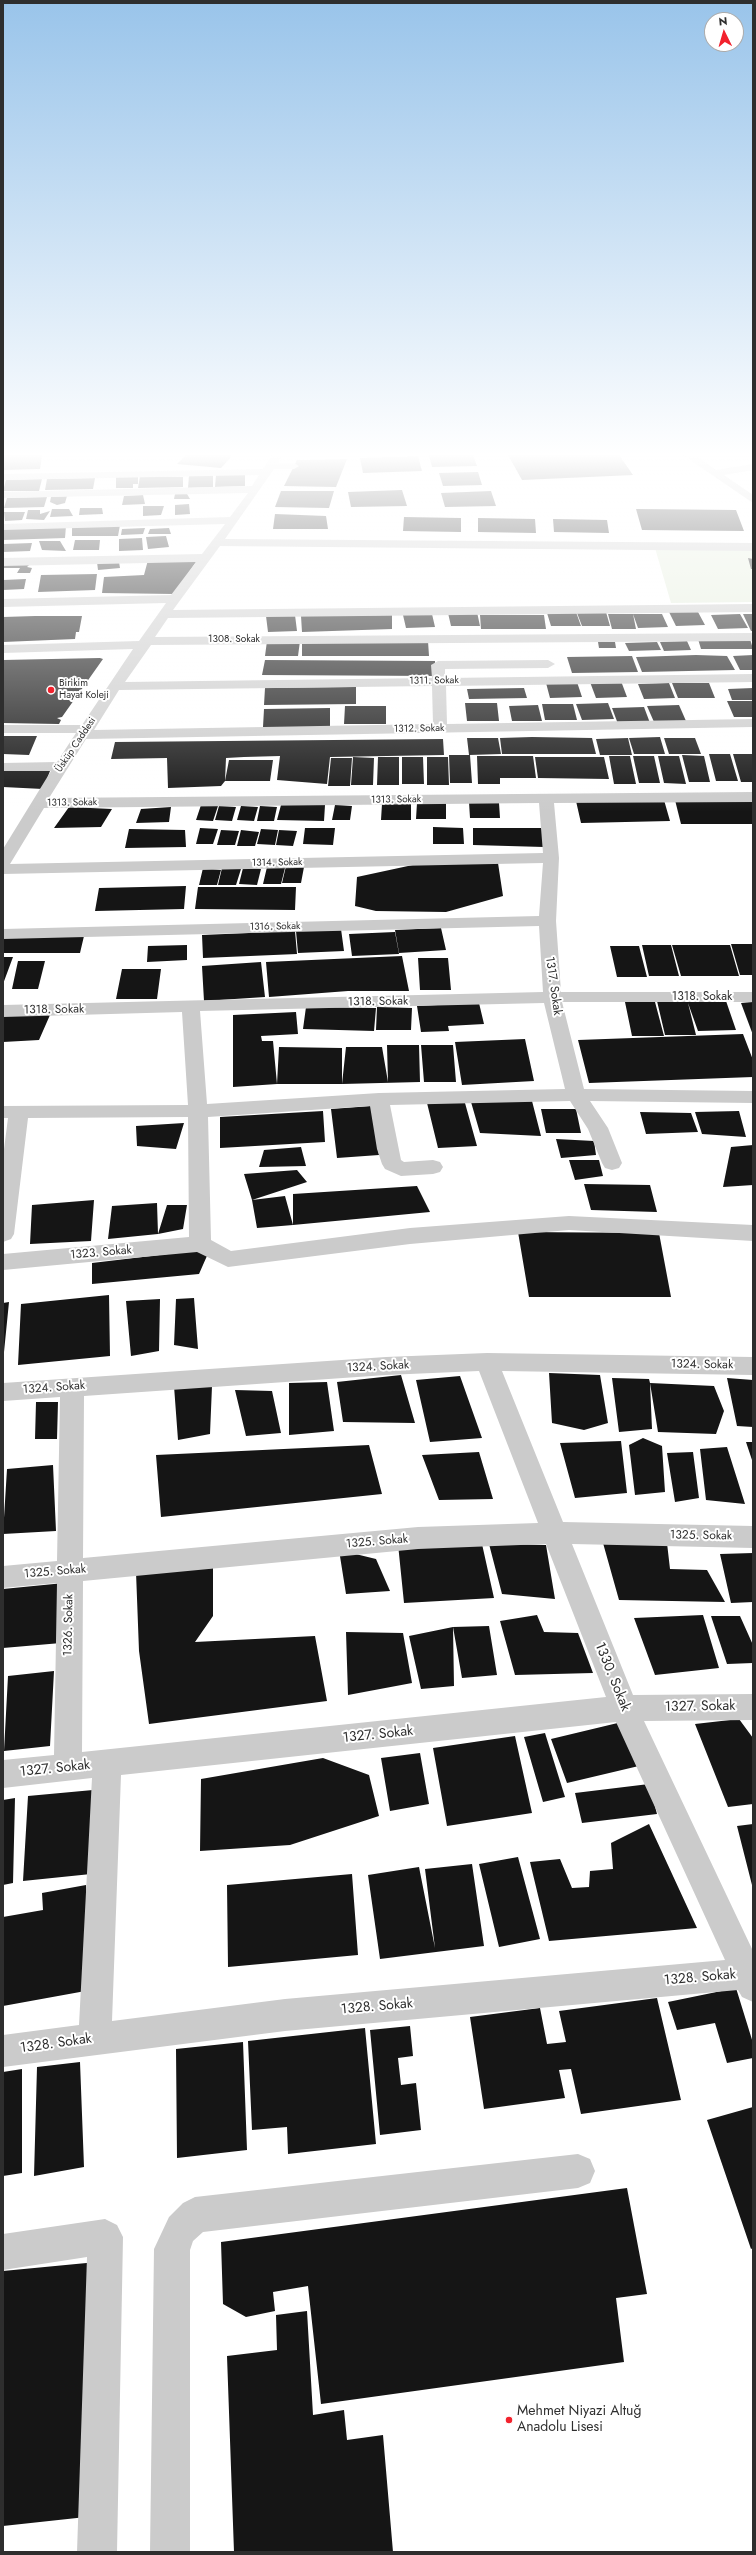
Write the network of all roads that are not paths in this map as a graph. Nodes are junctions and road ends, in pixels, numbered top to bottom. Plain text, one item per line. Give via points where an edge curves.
1 (193, 574) edge
2 (176, 599) junction
3 (3, 603) edge
4 (753, 608) edge
5 (164, 614) junction
6 (753, 637) edge
7 (437, 639) junction
8 (145, 643) junction
9 (3, 649) edge
10 (548, 664) dead end
11 (438, 665) junction
12 (753, 678) edge
13 (438, 680) junction
14 (115, 686) junction
15 (753, 723) edge
16 (3, 729) edge
17 (440, 729) junction
18 (86, 732) junction
19 (61, 766) junction
20 (3, 767) edge
21 (753, 797) edge
22 (546, 798) junction
23 (39, 803) junction
24 (551, 858) junction
25 (3, 862) edge
26 (3, 869) edge
27 (547, 921) junction
28 (3, 934) edge
29 (552, 997) junction
30 (753, 997) edge
31 (191, 1007) junction
32 (3, 1011) edge
33 (576, 1095) junction
34 (753, 1097) edge
35 (380, 1099) junction
36 (198, 1111) junction
37 (11, 1112) edge
38 (612, 1163) dead end
39 (433, 1167) dead end
40 (753, 1232) edge
41 (3, 1234) edge
42 (200, 1244) junction
43 (3, 1262) edge
44 (487, 1362) junction
45 (753, 1366) edge
46 (72, 1387) junction
47 (3, 1392) edge
48 (556, 1534) junction
49 (753, 1536) edge
50 (70, 1571) junction
51 (3, 1577) edge
52 (753, 1707) edge
53 (624, 1708) junction
54 (107, 1764) junction
55 (68, 1767) junction
56 (3, 1774) edge
57 (751, 1977) edge
58 (95, 2039) junction
59 (3, 2051) edge
60 (578, 2171) dead end
61 (3, 2252) edge
62 (97, 2552) edge
63 (170, 2552) edge

1 - 2 street, Üsküp Caddesi
2 - 3 street
2 - 5 street, Üsküp Caddesi
4 - 5 street
5 - 8 street, Üsküp Caddesi
6 - 7 street, 1308. Sokak
7 - 8 street, 1308. Sokak
7 - 11 street
8 - 9 street, 1308. Sokak
8 - 14 street, Üsküp Caddesi
10 - 11 street
11 - 13 street
12 - 13 street, 1311. Sokak
13 - 14 street, 1311. Sokak
13 - 17 street
14 - 18 street, Üsküp Caddesi
15 - 17 street, 1312. Sokak
16 - 18 street, 1312. Sokak
17 - 18 street, 1312. Sokak
18 - 19 street, Üsküp Caddesi
19 - 20 street
19 - 23 street, Üsküp Caddesi
21 - 22 street, 1313. Sokak
22 - 23 street, 1313. Sokak
22 - 24 street, 1317. Sokak
23 - 25 street, Üsküp Caddesi via 18,825
24 - 26 street, 1314. Sokak
24 - 27 street, 1317. Sokak
27 - 28 street, 1316. Sokak
27 - 29 street, 1317. Sokak
29 - 30 street, 1318. Sokak
29 - 31 street, 1318. Sokak
29 - 33 street, 1317. Sokak
31 - 32 street, 1318. Sokak
31 - 36 street
33 - 34 street
33 - 35 street
33 - 38 street, 1317. Sokak via 598,1128
35 - 36 street
35 - 39 street via 387,1149 392,1164 401,1169
36 - 37 street
36 - 42 street
37 - 41 street
40 - 42 street via 569,1223 410,1236 228,1259
42 - 43 street, 1323. Sokak
44 - 45 street, 1324. Sokak
44 - 46 street, 1324. Sokak via 386,1366
44 - 48 street, 1330. Sokak
46 - 47 street, 1324. Sokak
46 - 50 street, 1326. Sokak
48 - 49 street, 1325. Sokak
48 - 50 street, 1325. Sokak via 418,1538
48 - 53 street, 1330. Sokak
50 - 51 street, 1325. Sokak
50 - 55 street, 1326. Sokak
52 - 53 street, 1327. Sokak
53 - 54 street, 1327. Sokak
53 - 57 street, 1330. Sokak
54 - 55 street, 1327. Sokak
54 - 58 street
55 - 56 street, 1327. Sokak
57 - 58 street, 1328. Sokak via 285,2016
58 - 59 street, 1328. Sokak
60 - 63 street via 195,2215 181,2228 172,2249
61 - 62 street via 105,2237

